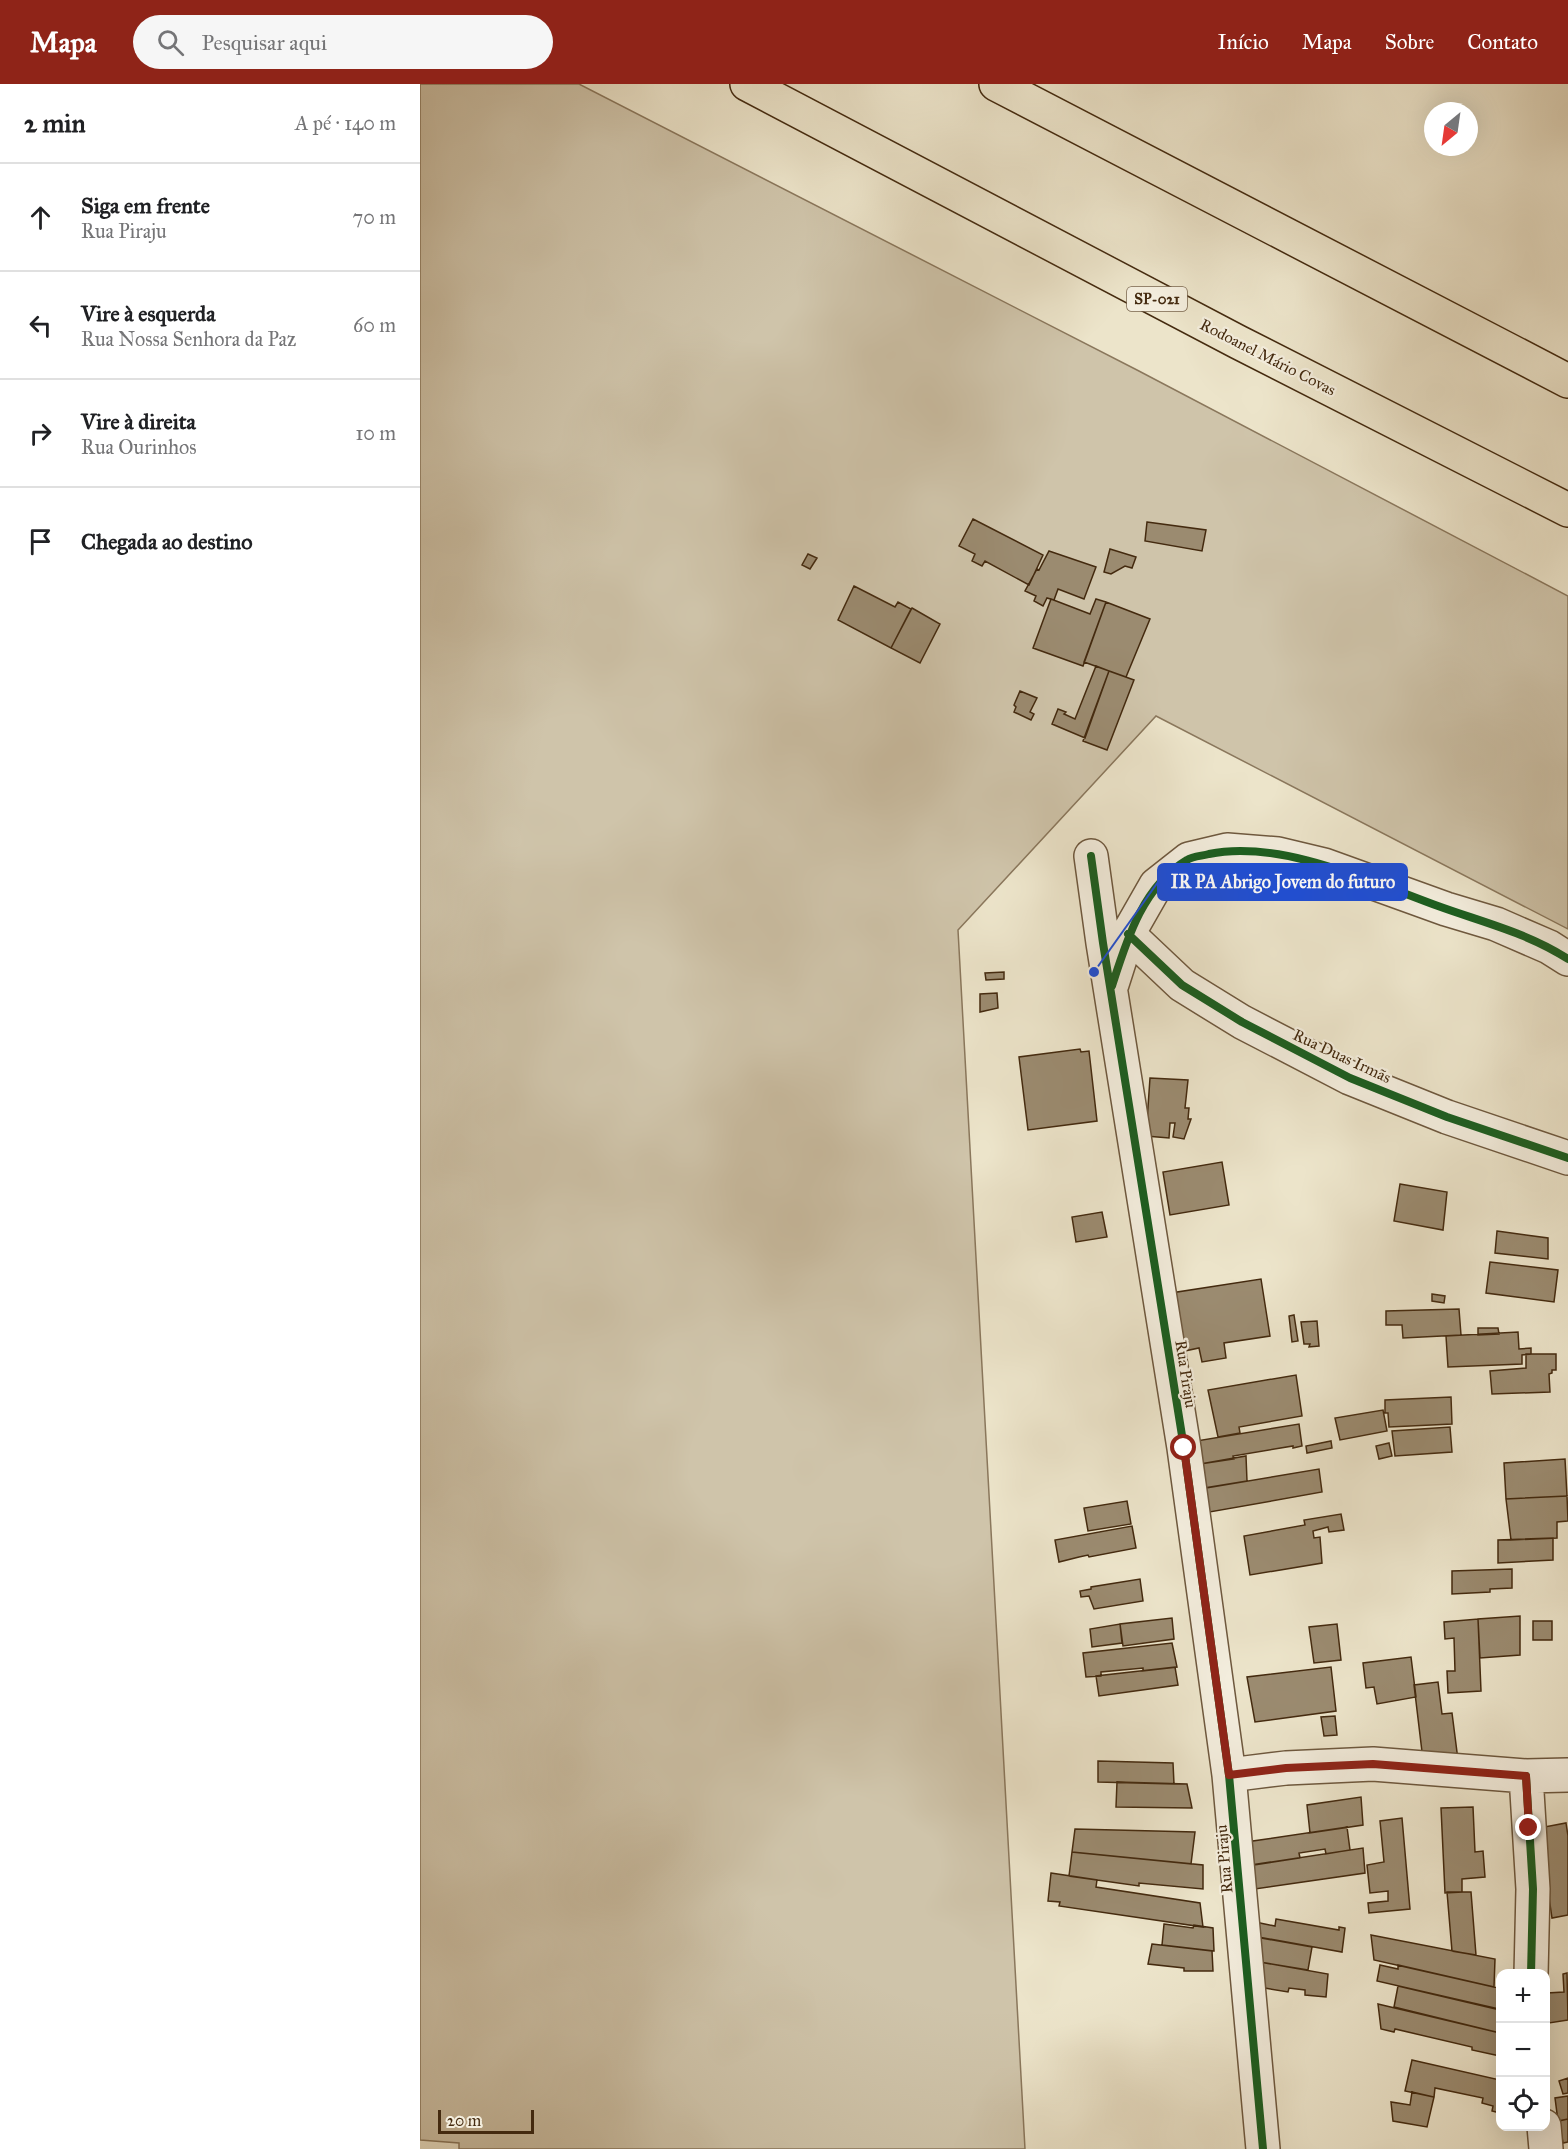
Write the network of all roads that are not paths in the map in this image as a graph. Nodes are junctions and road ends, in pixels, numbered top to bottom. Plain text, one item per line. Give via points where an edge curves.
1 (747, 84) edge
2 (996, 84) edge
3 (1568, 381) edge
4 (1568, 510) edge
5 (1091, 856) dead end
6 (1128, 934) junction
7 (1568, 959) edge
8 (1111, 986) junction
9 (1568, 1158) edge
10 (1229, 1775) junction
11 (1568, 1775) edge
12 (1526, 1776) junction
13 (1532, 1969) edge
14 (1544, 2131) edge
15 (1263, 2149) edge
16 (1546, 2149) edge

1 - 4 highway, Rodoanel Mário Covas / SP-021
2 - 3 highway
5 - 8 street, Rua Piraju
6 - 7 street via 1156,885 1189,859 1227,850 1278,854 1324,865 1496,924
6 - 8 street
6 - 9 street, Rua Duas Irmãs via 1182,985 1242,1022 1350,1078 1447,1117
8 - 10 street, Rua Piraju via 1184,1448
10 - 12 street via 1373,1764
10 - 15 street, Rua Piraju
11 - 12 street
12 - 13 street via 1533,1889
14 - 16 street

